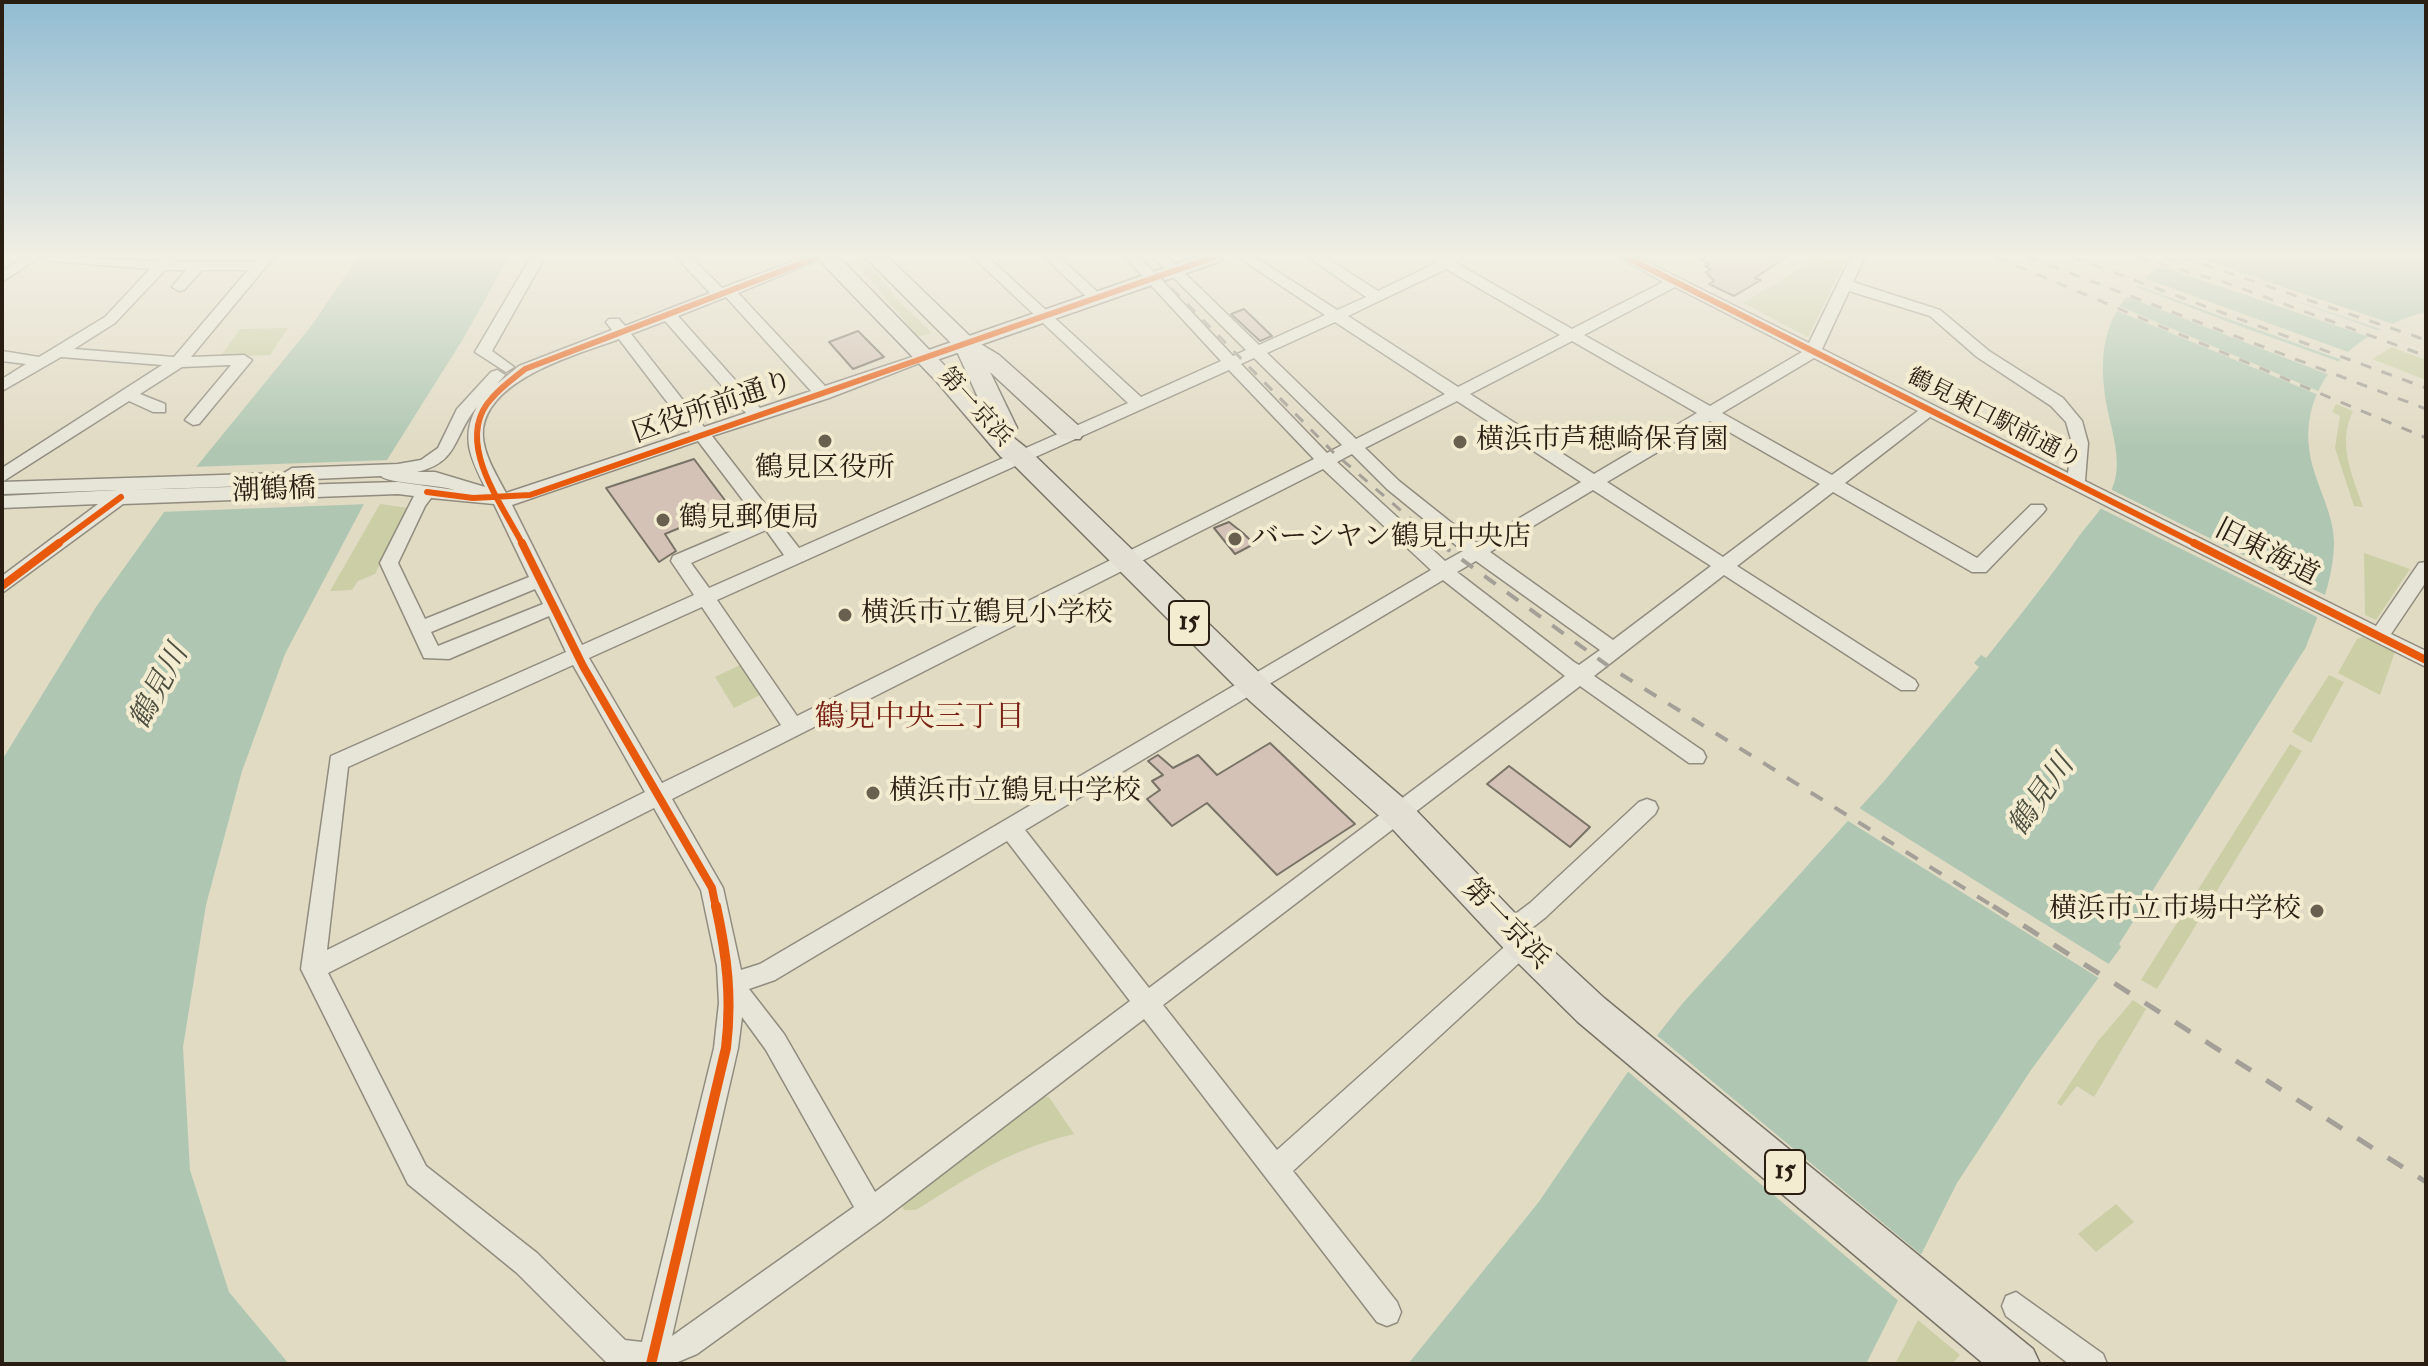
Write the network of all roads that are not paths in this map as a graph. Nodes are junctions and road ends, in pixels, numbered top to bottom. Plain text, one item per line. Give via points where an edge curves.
1 (109, 321) edge
2 (213, 321) edge
3 (504, 321) edge
4 (632, 321) edge
5 (637, 321) edge
6 (674, 321) edge
7 (750, 321) edge
8 (891, 321) edge
9 (941, 321) edge
10 (1034, 321) edge
11 (1049, 321) edge
12 (1193, 321) edge
13 (1225, 321) edge
14 (1325, 321) edge
15 (1343, 321) edge
16 (1549, 321) edge
17 (1600, 321) edge
18 (1751, 321) edge
19 (1827, 321) edge
20 (1944, 321) edge
21 (617, 326) junction
22 (1573, 335) junction
23 (965, 344) junction
24 (542, 351) junction
25 (59, 352) junction
26 (1256, 352) junction
27 (1813, 352) junction
28 (2, 356) edge
29 (927, 357) junction
30 (42, 362) junction
31 (178, 362) junction
32 (1233, 362) junction
33 (506, 367) junction
34 (2, 386) edge
35 (128, 394) junction
36 (823, 394) junction
37 (1458, 394) junction
38 (1139, 404) junction
39 (159, 408) dead end
40 (1929, 410) junction
41 (1707, 413) junction
42 (758, 416) junction
43 (193, 420) dead end
44 (1071, 433) junction
45 (702, 436) junction
46 (1351, 447) junction
47 (1020, 456) junction
48 (1327, 460) junction
49 (394, 478) junction
50 (1593, 482) junction
51 (136, 483) junction
52 (1834, 484) junction
53 (2081, 486) junction
54 (4, 488) edge
55 (427, 492) junction
56 (494, 494) junction
57 (121, 497) junction
58 (2037, 509) dead end
59 (769, 522) junction
60 (1475, 551) junction
61 (796, 557) junction
62 (1126, 561) junction
63 (1723, 567) junction
64 (2426, 568) edge
65 (1443, 571) junction
66 (539, 580) junction
67 (2, 586) edge
68 (703, 597) junction
69 (553, 607) junction
70 (420, 629) junction
71 (2380, 636) junction
72 (1614, 650) junction
73 (577, 654) junction
74 (2426, 660) edge
75 (1579, 677) junction
76 (1253, 685) junction
77 (1908, 685) dead end
78 (795, 729) junction
79 (1696, 757) dead end
80 (657, 797) junction
81 (1647, 808) dead end
82 (1398, 813) junction
83 (1010, 828) junction
84 (1516, 938) junction
85 (313, 969) junction
86 (731, 984) junction
87 (1146, 1003) junction
88 (1276, 1169) junction
89 (871, 1211) junction
90 (2016, 1306) dead end
91 (1387, 1312) dead end
92 (650, 1362) edge
93 (2018, 1364) edge
94 (2093, 1364) edge

1 - 25 street
2 - 31 street
3 - 33 street via 483,352
4 - 21 street
5 - 21 street
6 - 42 street
7 - 36 street
8 - 29 highway, 第一京浜 / 15
9 - 23 highway, 第一京浜 / 15
10 - 23 main road, 区役所前通り
11 - 38 street
12 - 32 street
13 - 26 street
14 - 26 street
15 - 37 street
16 - 22 street
17 - 22 street
18 - 27 street, 鶴見東口駅前通り
19 - 27 street
20 - 53 street via 1983,354 2057,402 2074,421
21 - 24 street
21 - 45 street
21 - 56 street via 525,369 490,399 475,429 478,455
22 - 37 street
22 - 41 street
23 - 29 main road, 区役所前通り
23 - 44 highway, 15 via 991,360
23 - 47 highway, 第一京浜 / 15 via 1002,423 1021,446
24 - 33 street
24 - 56 street via 495,384 470,418 468,460
25 - 30 street
25 - 31 street
26 - 32 street
26 - 46 street
27 - 40 street, 鶴見東口駅前通り
27 - 41 street
28 - 30 street
29 - 36 street, 区役所前通り
29 - 47 highway, 第一京浜 / 15
30 - 34 street
31 - 35 street
31 - 43 street via 244,360
32 - 38 street
32 - 48 street
33 - 49 street via 472,399 445,451
35 - 39 street
35 - 54 street
36 - 42 street, 区役所前通り
37 - 46 street
37 - 50 street
38 - 44 street
40 - 52 street
40 - 53 street, 鶴見東口駅前通り
41 - 50 street
41 - 52 street
42 - 45 street, 区役所前通り
44 - 47 street
45 - 56 street, 区役所前通り via 530,495
45 - 59 street
46 - 48 street
46 - 60 street
47 - 61 street
47 - 62 highway, 第一京浜 / 15
48 - 62 street
48 - 65 street
49 - 51 street, 潮鶴橋
49 - 55 street, 区役所前通り
49 - 56 street via 465,484
49 - 57 street, 潮鶴橋
50 - 60 street
50 - 63 street
51 - 54 street, 潮鶴橋
51 - 57 street
52 - 58 street via 1979,567
52 - 63 street
53 - 71 street, 旧東海道
54 - 57 street, 潮鶴橋
55 - 56 street, 区役所前通り
55 - 70 street via 389,563
56 - 66 street
57 - 67 street
59 - 61 street
59 - 68 street via 680,561
60 - 65 street
60 - 72 street
61 - 68 street
62 - 76 highway, 第一京浜 / 15
62 - 78 street
63 - 72 street
63 - 77 street
64 - 71 street
65 - 75 street
65 - 76 street
66 - 69 street
66 - 70 street
68 - 73 street
68 - 78 street
69 - 70 street via 436,655
69 - 73 street
71 - 74 street, 旧東海道
72 - 75 street
73 - 80 street
73 - 85 street via 338,762
75 - 79 street
75 - 82 street
76 - 82 highway, 第一京浜 / 15
76 - 83 street
78 - 80 street
80 - 85 street
80 - 86 street via 712,888 726,938
81 - 84 street via 1538,910
82 - 84 highway, 第一京浜 / 15
82 - 87 street
83 - 86 street via 767,972
83 - 87 street
84 - 88 street
84 - 93 highway, 第一京浜 / 15 via 1591,1010
85 - 92 street via 417,1175 527,1263 609,1348
86 - 89 street via 775,1042
86 - 92 street via 726,1048
87 - 88 street
87 - 89 street
88 - 91 street
89 - 92 street via 704,1333
90 - 94 street

